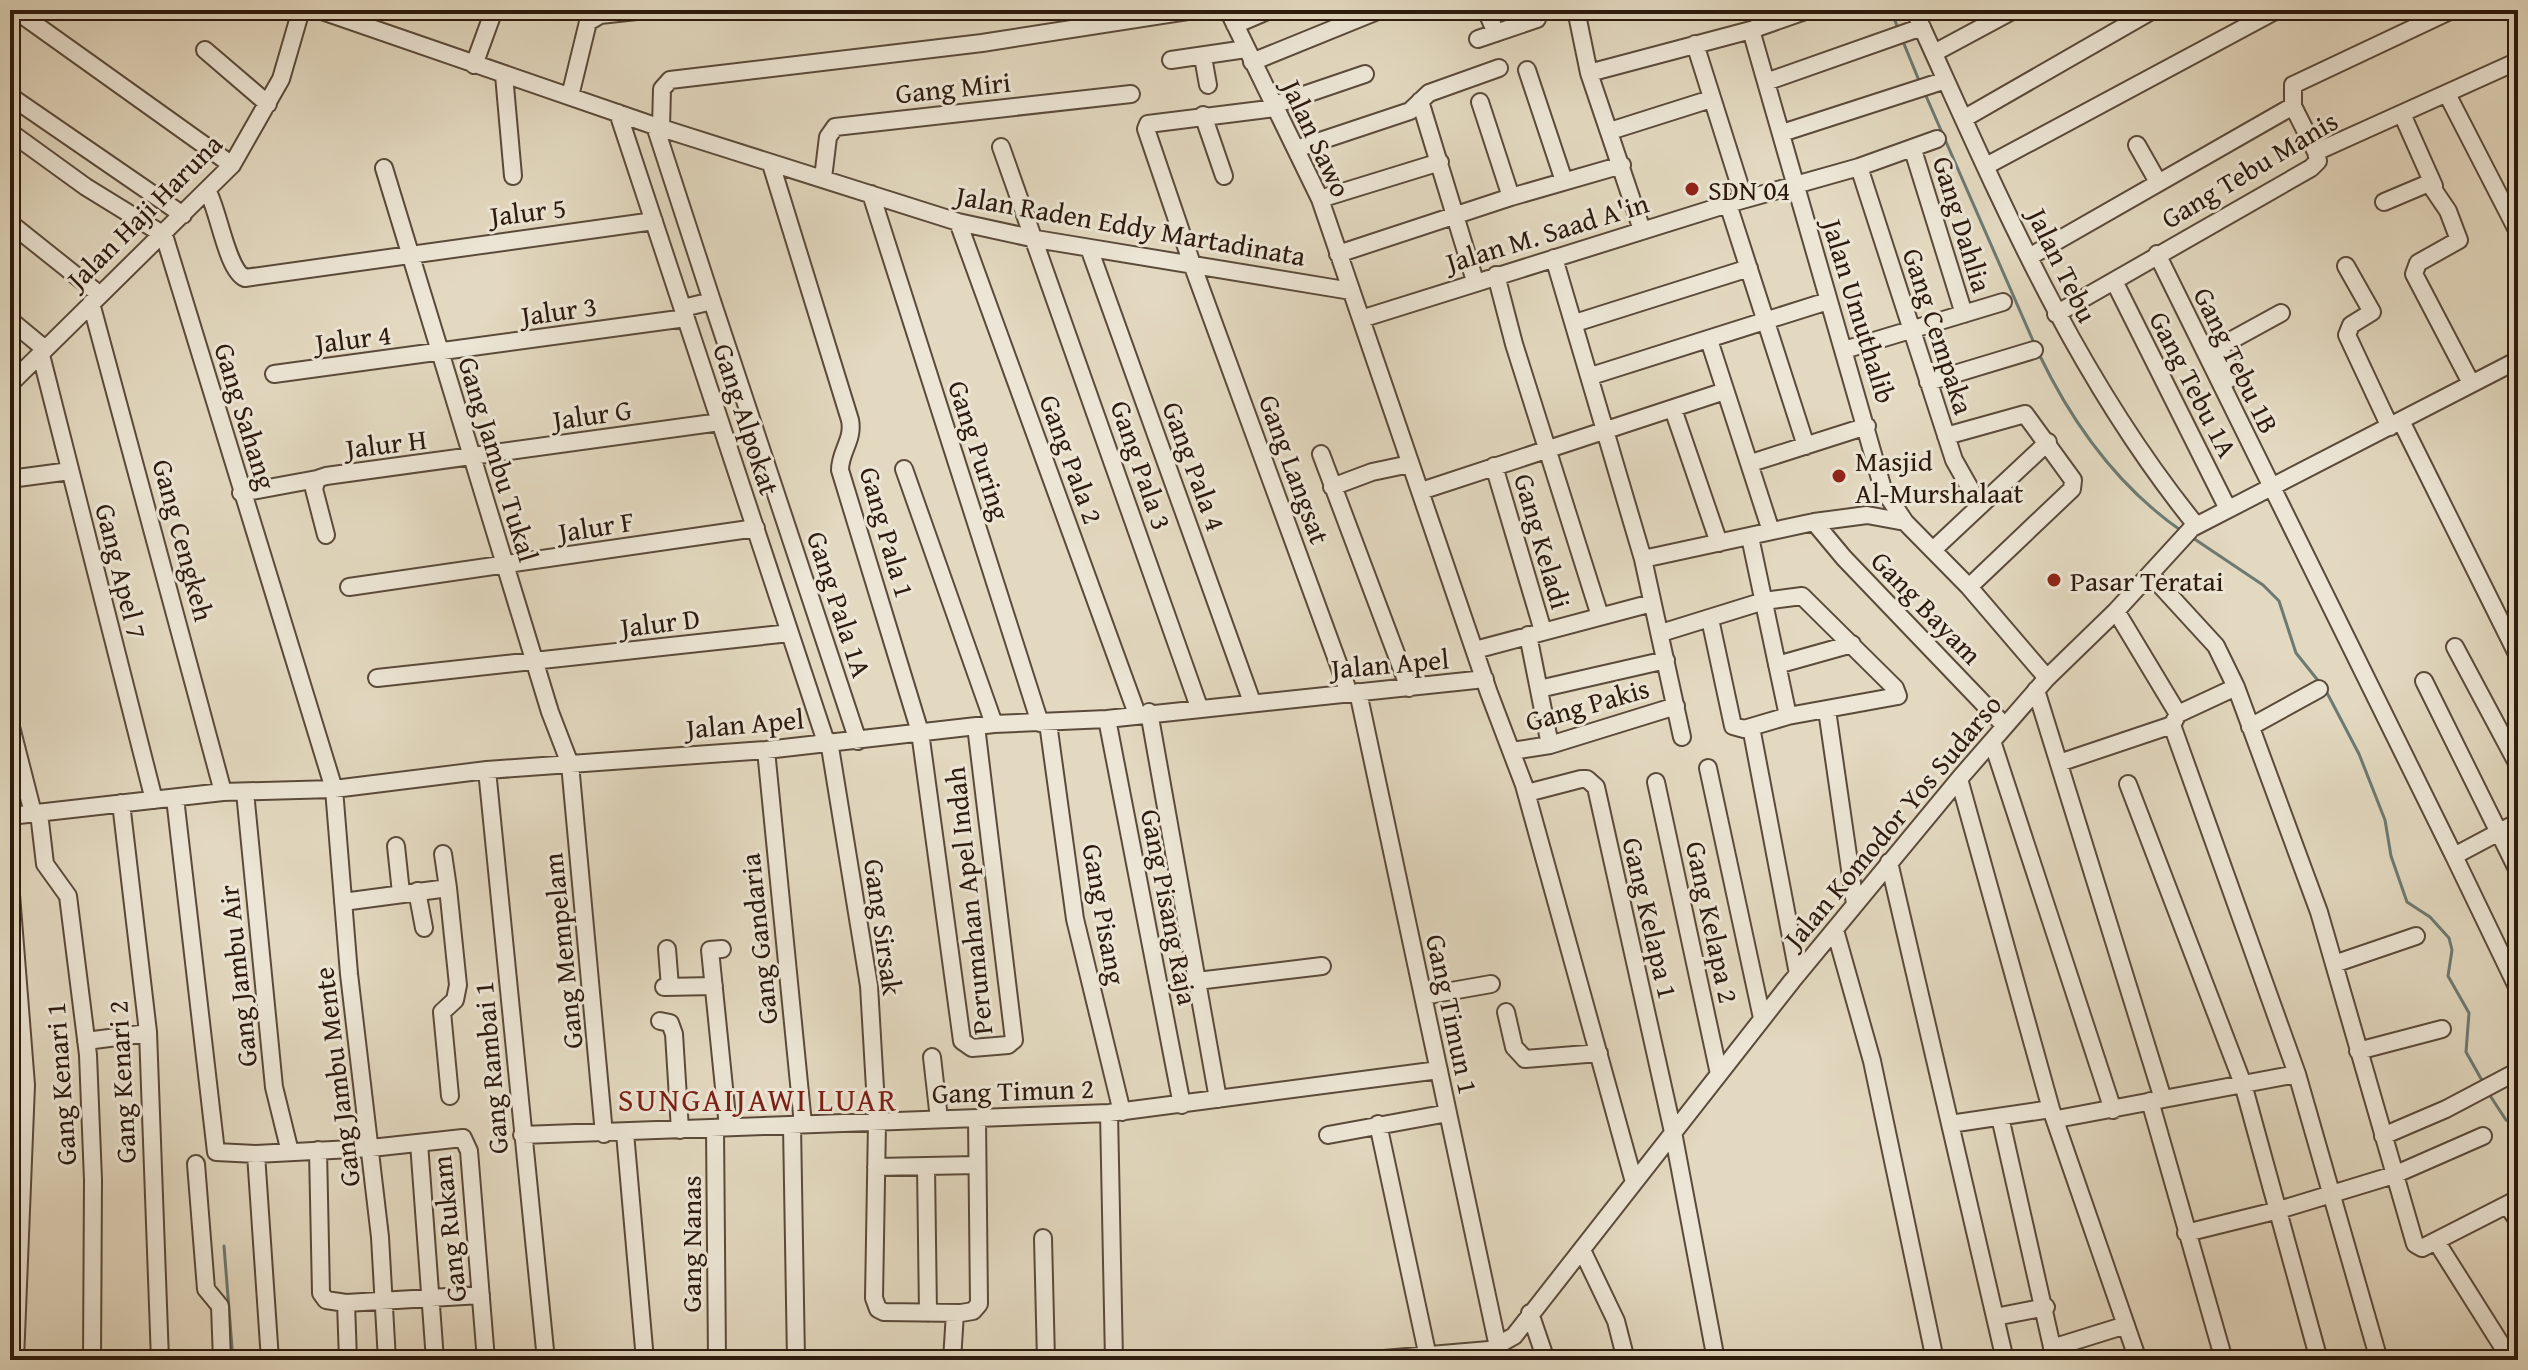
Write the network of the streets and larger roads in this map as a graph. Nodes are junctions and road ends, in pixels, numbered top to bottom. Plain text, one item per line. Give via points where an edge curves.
1 (15, 10) edge
2 (319, 10) edge
3 (494, 10) edge
4 (646, 10) edge
5 (1194, 10) edge
6 (1270, 10) edge
7 (1380, 10) edge
8 (1486, 10) edge
9 (1576, 10) edge
10 (1808, 10) edge
11 (1914, 10) edge
12 (2014, 10) edge
13 (2153, 10) edge
14 (2277, 10) edge
15 (2452, 10) edge
16 (295, 13) edge
17 (1231, 17) edge
18 (1537, 19) dead end
19 (1922, 27) junction
20 (1751, 30) junction
21 (1496, 33) junction
22 (1478, 39) dead end
23 (1695, 44) junction
24 (205, 50) dead end
25 (1934, 53) junction
26 (1249, 56) junction
27 (1203, 57) junction
28 (1171, 60) dead end
29 (2518, 62) edge
30 (474, 65) junction
31 (1499, 68) dead end
32 (1527, 70) dead end
33 (1589, 73) junction
34 (1365, 74) dead end
35 (504, 75) junction
36 (1946, 80) junction
37 (1766, 82) junction
38 (1208, 85) dead end
39 (1131, 94) dead end
40 (2447, 94) junction
41 (10, 96) edge
42 (570, 96) junction
43 (1711, 99) junction
44 (1420, 101) junction
45 (1480, 102) dead end
46 (268, 104) junction
47 (1275, 106) junction
48 (2293, 106) junction
49 (618, 113) junction
50 (2402, 114) junction
51 (1203, 115) junction
52 (1965, 118) junction
53 (658, 127) junction
54 (1610, 131) junction
55 (10, 132) edge
56 (1782, 133) junction
57 (1937, 139) dead end
58 (2137, 145) dead end
59 (1001, 147) dead end
60 (1296, 149) junction
61 (1913, 150) junction
62 (2316, 152) junction
63 (1440, 162) junction
64 (771, 164) junction
65 (232, 165) junction
66 (1622, 165) junction
67 (1986, 166) junction
68 (1859, 167) junction
69 (384, 168) dead end
70 (513, 176) dead end
71 (1224, 176) dead end
72 (823, 178) junction
73 (1564, 181) junction
74 (2158, 182) junction
75 (1796, 186) junction
76 (2434, 186) junction
77 (208, 192) junction
78 (871, 194) junction
79 (1511, 197) junction
80 (1320, 199) junction
81 (1736, 201) junction
82 (2384, 202) dead end
83 (183, 215) junction
84 (1457, 216) junction
85 (654, 221) junction
86 (958, 222) junction
87 (10, 223) edge
88 (1642, 230) junction
89 (2518, 232) edge
90 (164, 235) junction
91 (1036, 239) junction
92 (1089, 248) junction
93 (409, 253) junction
94 (1338, 254) junction
95 (2157, 254) junction
96 (2029, 257) junction
97 (1554, 258) junction
98 (1192, 264) junction
99 (2346, 266) dead end
100 (1749, 268) junction
101 (1496, 275) junction
102 (1475, 281) junction
103 (2114, 281) junction
104 (1351, 291) junction
105 (95, 298) junction
106 (712, 301) junction
107 (1828, 301) junction
108 (2003, 302) dead end
109 (684, 313) junction
110 (2281, 313) dead end
111 (1964, 314) junction
112 (2056, 314) junction
113 (1361, 319) junction
114 (10, 320) edge
115 (1764, 320) junction
116 (1575, 323) junction
117 (1911, 331) junction
118 (1709, 340) junction
119 (1844, 350) junction
120 (2034, 350) dead end
121 (43, 352) junction
122 (438, 354) junction
123 (2518, 360) edge
124 (274, 374) dead end
125 (1591, 376) junction
126 (1928, 382) junction
127 (2471, 383) junction
128 (10, 384) edge
129 (2221, 384) junction
130 (1725, 391) junction
131 (1673, 409) junction
132 (720, 422) junction
133 (2395, 424) junction
134 (1867, 426) junction
135 (1607, 430) junction
136 (1946, 436) junction
137 (2048, 442) junction
138 (1806, 446) junction
139 (1547, 449) junction
140 (1321, 454) dead end
141 (471, 458) junction
142 (1751, 463) junction
143 (1410, 464) junction
144 (1494, 466) junction
145 (904, 469) dead end
146 (70, 471) junction
147 (10, 479) edge
148 (317, 479) junction
149 (1332, 487) junction
150 (2270, 488) junction
151 (1883, 489) junction
152 (1421, 491) junction
153 (241, 493) junction
154 (1980, 506) junction
155 (2228, 509) junction
156 (1867, 515) junction
157 (1814, 522) junction
158 (1905, 522) junction
159 (2194, 526) junction
160 (756, 528) junction
161 (1771, 531) junction
162 (326, 535) dead end
163 (1750, 537) junction
164 (1719, 543) junction
165 (1934, 549) junction
166 (1643, 559) junction
167 (505, 566) junction
168 (2150, 574) junction
169 (349, 587) dead end
170 (1969, 587) junction
171 (1764, 601) junction
172 (1652, 603) junction
173 (2116, 611) junction
174 (1600, 616) junction
175 (1710, 619) junction
176 (790, 633) junction
177 (1535, 633) junction
178 (1661, 633) junction
179 (1852, 644) junction
180 (2455, 647) dead end
181 (1475, 650) junction
182 (2518, 656) edge
183 (1666, 660) junction
184 (535, 662) junction
185 (1777, 665) junction
186 (377, 678) dead end
187 (2424, 681) dead end
188 (2041, 684) junction
189 (1487, 686) junction
190 (2236, 687) junction
191 (1409, 688) junction
192 (1539, 689) junction
193 (2319, 689) dead end
194 (1354, 692) junction
195 (1252, 702) junction
196 (1676, 706) junction
197 (1199, 707) junction
198 (1827, 710) junction
199 (1143, 713) junction
200 (1788, 716) junction
201 (1107, 719) junction
202 (2175, 719) junction
203 (10, 723) edge
204 (1044, 723) junction
205 (994, 724) junction
206 (2004, 725) junction
207 (976, 726) junction
208 (1751, 727) junction
209 (2250, 727) junction
210 (920, 732) junction
211 (1682, 737) dead end
212 (858, 741) junction
213 (1992, 741) junction
214 (828, 742) junction
215 (1550, 745) junction
216 (766, 750) junction
217 (1512, 751) junction
218 (2059, 763) junction
219 (570, 764) junction
220 (2518, 765) edge
221 (1708, 768) dead end
222 (487, 770) junction
223 (1959, 779) junction
224 (1656, 782) dead end
225 (2128, 784) dead end
226 (334, 789) junction
227 (223, 792) junction
228 (245, 792) junction
229 (1527, 793) junction
230 (175, 798) junction
231 (154, 800) junction
232 (121, 803) junction
233 (36, 813) junction
234 (10, 816) edge
235 (2518, 822) edge
236 (2499, 833) junction
237 (396, 846) dead end
238 (443, 854) dead end
239 (2454, 856) junction
240 (1889, 862) junction
241 (2518, 871) edge
242 (10, 882) edge
243 (448, 888) junction
244 (409, 892) junction
245 (343, 902) junction
246 (1855, 904) junction
247 (424, 928) dead end
248 (1835, 930) junction
249 (2416, 936) dead end
250 (667, 949) dead end
251 (722, 949) dead end
252 (2334, 964) junction
253 (1322, 966) dead end
254 (1798, 974) junction
255 (1197, 981) junction
256 (1491, 984) dead end
257 (714, 986) junction
258 (2518, 989) edge
259 (1423, 996) junction
260 (1506, 1012) dead end
261 (1762, 1018) junction
262 (660, 1021) dead end
263 (2442, 1029) dead end
264 (148, 1033) junction
265 (86, 1041) junction
266 (2358, 1051) junction
267 (1599, 1053) junction
268 (932, 1057) dead end
269 (1439, 1070) junction
270 (2518, 1071) edge
271 (1719, 1074) junction
272 (2297, 1074) junction
273 (2243, 1084) junction
274 (450, 1096) dead end
275 (1218, 1099) junction
276 (2156, 1100) junction
277 (1182, 1105) junction
278 (2113, 1110) junction
279 (1115, 1112) junction
280 (1448, 1113) junction
281 (2054, 1114) junction
282 (2000, 1117) junction
283 (977, 1118) junction
284 (939, 1119) junction
285 (877, 1122) junction
286 (797, 1124) junction
287 (1378, 1124) junction
288 (1950, 1124) junction
289 (722, 1128) junction
290 (680, 1130) junction
291 (1673, 1132) junction
292 (625, 1133) junction
293 (604, 1134) junction
294 (522, 1135) junction
295 (1328, 1135) dead end
296 (2383, 1136) junction
297 (2483, 1136) dead end
298 (419, 1143) junction
299 (371, 1148) junction
300 (318, 1150) junction
301 (290, 1152) junction
302 (256, 1154) junction
303 (196, 1164) dead end
304 (977, 1165) junction
305 (926, 1166) junction
306 (876, 1167) junction
307 (2394, 1175) junction
308 (1634, 1182) junction
309 (2330, 1193) junction
310 (2512, 1202) edge
311 (2279, 1210) junction
312 (2518, 1221) edge
313 (2186, 1233) junction
314 (1043, 1238) dead end
315 (2436, 1241) junction
316 (1582, 1250) junction
317 (481, 1295) junction
318 (430, 1300) junction
319 (383, 1302) junction
320 (346, 1303) junction
321 (2046, 1307) junction
322 (928, 1313) junction
323 (955, 1313) junction
324 (1530, 1313) junction
325 (1995, 1317) junction
326 (2126, 1325) junction
327 (1498, 1347) junction
328 (2054, 1354) edge
329 (1428, 1357) junction
330 (1463, 1357) edge
331 (15, 1360) edge
332 (92, 1360) edge
333 (160, 1360) edge
334 (222, 1360) edge
335 (270, 1360) edge
336 (348, 1360) edge
337 (387, 1360) edge
338 (435, 1360) edge
339 (486, 1360) edge
340 (546, 1360) edge
341 (645, 1360) edge
342 (717, 1360) edge
343 (796, 1360) edge
344 (952, 1360) edge
345 (1046, 1360) edge
346 (1114, 1360) edge
347 (1372, 1360) edge
348 (1546, 1360) edge
349 (1626, 1360) edge
350 (1716, 1360) edge
351 (1935, 1360) edge
352 (2005, 1360) edge
353 (2138, 1360) edge
354 (2224, 1360) edge
355 (2319, 1360) edge
356 (2379, 1360) edge
357 (2511, 1360) edge

1 - 65 street
2 - 30 street, Jalan Raden Eddy Martadinata
3 - 30 street
4 - 42 street via 600,15 588,22
5 - 53 street via 982,43 670,80 662,89
6 - 17 street
7 - 26 street
8 - 21 street
9 - 33 street
10 - 20 street
11 - 19 street, Jalan Tebu
12 - 25 street
13 - 52 street
14 - 67 street
15 - 48 street via 2300,81 2291,88
16 - 46 street, Jalan Haji Haruna via 281,79
17 - 26 street, Jalan Sawo
18 - 21 street
19 - 25 street, Jalan Tebu
19 - 37 street
20 - 23 street
20 - 37 street, Jalan Umuthalib
21 - 22 street
23 - 33 street
23 - 43 street
24 - 46 street
25 - 36 street, Jalan Tebu
26 - 27 street
26 - 47 street, Jalan Sawo
27 - 28 street
27 - 38 street
29 - 40 street, Gang Tebu Manis
30 - 35 street, Jalan Raden Eddy Martadinata
31 - 44 street
32 - 73 street
33 - 54 street
34 - 47 street
35 - 42 street, Jalan Raden Eddy Martadinata
35 - 70 street
36 - 52 street, Jalan Tebu
36 - 56 street
37 - 56 street, Jalan Umuthalib
39 - 72 street, Gang Miri via 835,127 828,137
40 - 50 street, Gang Tebu Manis
40 - 89 street
41 - 83 street
42 - 49 street, Jalan Raden Eddy Martadinata
43 - 54 street
43 - 81 street
44 - 60 street via 1410,111
44 - 63 street
45 - 79 street
46 - 65 street, Jalan Haji Haruna
47 - 51 street
47 - 60 street, Jalan Sawo
48 - 62 street
48 - 74 street
49 - 53 street, Jalan Raden Eddy Martadinata
49 - 85 street, Gang Alpokat
50 - 62 street, Gang Tebu Manis
50 - 76 street
51 - 71 street
51 - 98 street, Gang Langsat via 1148,124 1146,129
52 - 67 street, Jalan Tebu
53 - 64 street, Jalan Raden Eddy Martadinata
53 - 106 street, Gang Pala 1A
54 - 66 street
55 - 90 street
56 - 75 street, Jalan Umuthalib
57 - 61 street, Jalan M. Saad A'in
58 - 74 street
59 - 91 street, Gang Pala 3
60 - 80 street, Jalan Sawo
61 - 68 street, Jalan M. Saad A'in
61 - 111 street, Gang Dahlia
62 - 95 street, Gang Tebu Manis via 2318,161 2311,168
63 - 80 street
63 - 84 street
64 - 72 street, Jalan Raden Eddy Martadinata
64 - 210 street, Gang Pala 1 via 850,420 851,436 840,470
65 - 77 street, Jalan Haji Haruna
66 - 73 street
66 - 88 street
67 - 96 street, Jalan Tebu
68 - 75 street, Jalan M. Saad A'in
68 - 117 street, Gang Cempaka
69 - 93 street, Gang Jambu Tukal
72 - 78 street, Jalan Raden Eddy Martadinata
73 - 79 street
74 - 96 street
75 - 81 street, Jalan M. Saad A'in
75 - 107 street, Jalan Umuthalib
76 - 82 street via 2423,184
76 - 127 street via 2459,240 2418,263 2414,274
77 - 83 street, Jalan Haji Haruna
77 - 93 street, Jalur 5 via 234,267 245,278
78 - 86 street, Jalan Raden Eddy Martadinata
78 - 204 street, Gang Puring
79 - 84 street
80 - 94 street, Jalan Sawo
81 - 88 street, Jalan M. Saad A'in
81 - 100 street
83 - 90 street, Jalan Haji Haruna
84 - 94 street
84 - 102 street
85 - 93 street, Jalur 5
85 - 109 street, Gang Alpokat
86 - 91 street, Jalan Raden Eddy Martadinata
86 - 199 street, Gang Pala 2
87 - 105 street
88 - 97 street, Jalan M. Saad A'in
90 - 105 street, Jalan Haji Haruna
90 - 153 street, Gang Sahang
91 - 92 street, Jalan Raden Eddy Martadinata
91 - 197 street, Gang Pala 3
92 - 98 street, Jalan Raden Eddy Martadinata
92 - 195 street, Gang Pala 4
93 - 122 street, Gang Jambu Tukal
94 - 104 street, Jalan Sawo
95 - 103 street, Gang Tebu Manis
95 - 129 street, Gang Tebu 1B
96 - 112 street, Jalan Tebu
97 - 101 street, Jalan M. Saad A'in
97 - 116 street
98 - 104 street, Jalan Raden Eddy Martadinata
98 - 194 street, Gang Langsat
99 - 133 street via 2372,312 2351,325 2347,335
100 - 115 street
100 - 116 street
101 - 102 street, Jalan M. Saad A'in
101 - 139 street
102 - 113 street, Jalan M. Saad A'in
103 - 112 street, Gang Tebu Manis
103 - 155 street, Gang Tebu 1A
104 - 113 street
105 - 121 street, Jalan Haji Haruna
105 - 227 street, Gang Cengkeh
106 - 109 street, Jalur 3
106 - 212 street, Gang Pala 1A
107 - 115 street
107 - 119 street, Jalan Umuthalib
108 - 111 street
109 - 122 street, Jalur 3
109 - 132 street, Gang Alpokat
110 - 129 street via 2219,347 2232,373
111 - 117 street
112 - 159 street, Jalan Tebu via 2146,464
113 - 143 street
114 - 121 street
115 - 118 street
115 - 138 street
116 - 125 street
117 - 119 street
117 - 126 street, Gang Cempaka
118 - 125 street
118 - 130 street
119 - 134 street, Jalan Umuthalib
120 - 126 street
121 - 128 street, Jalan Haji Haruna
121 - 146 street, Gang Apel 7
122 - 124 street, Jalur 4
122 - 141 street, Gang Jambu Tukal
123 - 127 street, Jalan Komodor Yos Sudarso
125 - 135 street
126 - 136 street, Gang Cempaka
127 - 133 street, Jalan Komodor Yos Sudarso
129 - 150 street, Gang Tebu 1B
130 - 131 street
130 - 142 street
131 - 135 street
131 - 164 street
132 - 141 street, Jalur G
132 - 160 street, Gang Alpokat
133 - 150 street, Jalan Komodor Yos Sudarso
133 - 182 street
134 - 138 street
134 - 151 street, Jalan Umuthalib
135 - 139 street
135 - 166 street
136 - 137 street via 2027,415
136 - 154 street, Gang Cempaka
137 - 154 street
137 - 170 street via 2073,480 2072,489
138 - 142 street
139 - 144 street
139 - 174 street
140 - 149 street
141 - 148 street, Jalur H
141 - 167 street, Gang Jambu Tukal
142 - 161 street
143 - 149 street
143 - 152 street
144 - 152 street
144 - 177 street, Gang Keladi
145 - 205 street
146 - 147 street
146 - 231 street, Gang Apel 7
148 - 153 street
148 - 162 street, Jalur H via 314,489
149 - 191 street
150 - 155 street, Jalan Komodor Yos Sudarso
150 - 239 street, Gang Tebu 1B
151 - 156 street
151 - 158 street, Jalan Umuthalib
152 - 181 street
153 - 226 street, Gang Sahang
154 - 165 street
155 - 159 street, Jalan Komodor Yos Sudarso
156 - 157 street
156 - 158 street
157 - 161 street
157 - 206 street, Gang Bayam
158 - 165 street, Jalan Umuthalib
159 - 168 street, Jalan Komodor Yos Sudarso
160 - 167 street, Jalur F
160 - 176 street, Gang Alpokat
161 - 163 street
163 - 164 street
163 - 171 street
164 - 166 street
165 - 170 street, Jalan Umuthalib
166 - 172 street
167 - 169 street, Jalur F
167 - 184 street, Gang Jambu Tukal
168 - 173 street, Jalan Komodor Yos Sudarso
168 - 190 street via 2216,646
170 - 188 street, Jalan Umuthalib
171 - 175 street
171 - 179 street via 1802,596
171 - 185 street
172 - 174 street
172 - 178 street
173 - 188 street, Jalan Komodor Yos Sudarso
173 - 202 street
174 - 177 street
175 - 178 street
175 - 208 street via 1731,722 1738,729
176 - 184 street, Jalur D
176 - 214 street, Gang Alpokat
177 - 181 street
177 - 192 street, Gang Keladi
178 - 183 street
179 - 185 street
179 - 198 street via 1898,696
180 - 220 street
181 - 189 street
183 - 192 street
183 - 196 street
184 - 186 street, Jalur D
184 - 219 street, Gang Jambu Tukal
185 - 200 street
187 - 236 street
188 - 206 street, Jalan Komodor Yos Sudarso
188 - 218 street
189 - 191 street, Jalan Apel
189 - 217 street
190 - 202 street
190 - 209 street
191 - 194 street, Jalan Apel
192 - 215 street, Gang Keladi
193 - 209 street
194 - 195 street, Jalan Apel
194 - 259 street, Gang Timun 1
195 - 197 street, Jalan Apel
196 - 211 street
196 - 215 street, Gang Pakis
197 - 199 street, Jalan Apel
198 - 200 street
198 - 246 street
199 - 201 street, Jalan Apel
199 - 255 street
200 - 208 street
201 - 204 street, Jalan Apel
201 - 277 street, Gang Pisang Raja
202 - 218 street
202 - 272 street
203 - 233 street
204 - 205 street, Jalan Apel
204 - 279 street, Gang Pisang via 1075,919
205 - 207 street, Jalan Apel
206 - 213 street, Jalan Komodor Yos Sudarso
207 - 210 street, Jalan Apel
207 - 210 street, Perumahan Apel Indah via 1014,1037 1008,1045 972,1048 962,1041
208 - 254 street
209 - 252 street via 2304,865
210 - 212 street, Jalan Apel
212 - 214 street, Jalan Apel
213 - 223 street, Jalan Komodor Yos Sudarso
213 - 278 street
214 - 216 street, Jalan Apel
214 - 285 street, Gang Sirsak via 869,986
215 - 217 street, Gang Pakis
216 - 219 street, Jalan Apel
216 - 286 street, Gang Gandaria
217 - 229 street
218 - 276 street
219 - 222 street, Jalan Apel
219 - 293 street, Gang Mempelam
221 - 261 street
222 - 226 street, Jalan Apel
222 - 294 street, Gang Rambai 1
223 - 240 street, Jalan Komodor Yos Sudarso
223 - 281 street
224 - 271 street, Gang Kelapa 2
225 - 273 street
226 - 228 street, Jalan Apel
226 - 245 street, Gang Jambu Mente
227 - 228 street, Jalan Apel
227 - 230 street, Jalan Apel
228 - 301 street, Gang Jambu Air via 273,1073
229 - 267 street
229 - 291 street, Gang Kelapa 1 via 1581,779 1596,787
230 - 231 street, Jalan Apel
230 - 302 street, Gang Rukam via 214,1148 220,1155
231 - 232 street, Jalan Apel
232 - 233 street, Jalan Apel
232 - 264 street, Gang Kenari 2
233 - 234 street, Jalan Apel
233 - 265 street, Gang Kenari 1 via 45,864 68,896
235 - 236 street
236 - 239 street
236 - 241 street
237 - 244 street
238 - 243 street
239 - 258 street, Gang Tebu 1B
240 - 246 street, Jalan Komodor Yos Sudarso
240 - 288 street
242 - 331 street via 26,1085
243 - 244 street
243 - 274 street via 458,985 455,1000 442,1012
244 - 245 street
244 - 247 street
245 - 299 street, Gang Jambu Mente
246 - 248 street, Jalan Komodor Yos Sudarso
248 - 254 street, Jalan Komodor Yos Sudarso
248 - 351 street via 1872,1061
249 - 252 street
250 - 257 street via 667,987
251 - 257 street, Gang Nanas via 710,950
252 - 266 street
253 - 255 street
254 - 261 street, Jalan Komodor Yos Sudarso
255 - 275 street
256 - 259 street
257 - 289 street, Gang Nanas
259 - 269 street, Gang Timun 1
260 - 267 street via 1514,1047 1525,1059
261 - 271 street, Jalan Komodor Yos Sudarso
262 - 290 street via 670,1023 674,1034
263 - 266 street
264 - 265 street
264 - 333 street, Gang Kenari 2
265 - 332 street, Gang Kenari 1 via 93,1180
266 - 296 street
267 - 308 street
268 - 284 street
269 - 275 street, Gang Timun 2
269 - 280 street, Gang Timun 1
270 - 296 street
271 - 291 street, Jalan Komodor Yos Sudarso
272 - 273 street
272 - 309 street
273 - 276 street
273 - 311 street
275 - 277 street, Gang Timun 2
276 - 278 street
276 - 313 street
277 - 279 street, Gang Timun 2
278 - 281 street
279 - 283 street, Gang Timun 2
279 - 346 street, Gang Pisang
280 - 287 street
280 - 327 street, Gang Timun 1
281 - 282 street
281 - 326 street
282 - 288 street
282 - 321 street
283 - 284 street, Gang Timun 2
283 - 304 street
284 - 285 street, Gang Timun 2
285 - 286 street, Gang Timun 2
285 - 306 street, Gang Sirsak
286 - 289 street, Gang Timun 2
286 - 343 street, Gang Gandaria
287 - 295 street
287 - 329 street
288 - 325 street
289 - 290 street, Gang Timun 2
289 - 342 street, Gang Nanas
290 - 292 street, Gang Timun 2
291 - 308 street, Jalan Komodor Yos Sudarso
291 - 350 street, Gang Kelapa 1
292 - 293 street, Gang Timun 2
292 - 341 street
293 - 294 street, Gang Timun 2
294 - 340 street, Gang Rambai 1
296 - 307 street
297 - 307 street
298 - 299 street, Gang Rukam
298 - 317 street, Gang Rukam via 466,1140
298 - 318 street
299 - 300 street, Gang Rukam
299 - 319 street, Gang Jambu Mente
300 - 301 street, Gang Rukam
300 - 320 street via 321,1293 326,1300
301 - 302 street, Gang Rukam
302 - 335 street
303 - 334 street via 206,1289 220,1306
304 - 305 street
304 - 323 street via 979,1304 973,1311
305 - 306 street
305 - 322 street
306 - 322 street, Gang Sirsak via 874,1298 884,1312
307 - 309 street
307 - 315 street via 2415,1244 2422,1248
308 - 316 street, Jalan Komodor Yos Sudarso
309 - 311 street
309 - 356 street
310 - 312 street
310 - 315 street
311 - 313 street
311 - 355 street
313 - 354 street
314 - 345 street
315 - 357 street
316 - 324 street, Jalan Komodor Yos Sudarso
316 - 349 street via 1616,1321
317 - 318 street
317 - 339 street, Gang Rukam
318 - 319 street
318 - 338 street
319 - 320 street
319 - 337 street, Gang Jambu Mente
320 - 336 street
321 - 325 street
321 - 328 street
322 - 323 street
323 - 344 street
324 - 327 street, Jalan Komodor Yos Sudarso via 1514,1336
324 - 348 street
325 - 352 street
326 - 328 street
326 - 353 street
327 - 330 street
329 - 330 street
329 - 347 street

